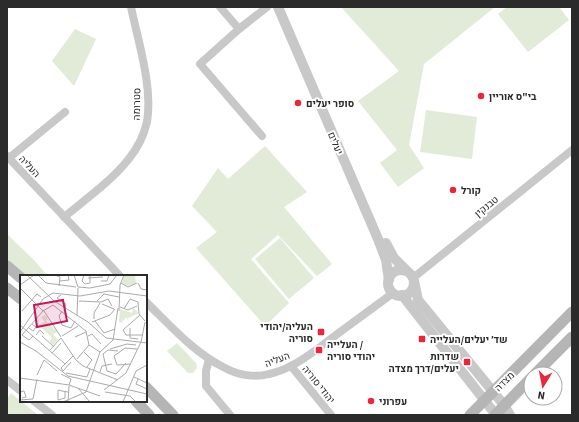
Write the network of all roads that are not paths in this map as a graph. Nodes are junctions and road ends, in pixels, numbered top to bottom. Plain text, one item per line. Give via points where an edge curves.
1 (130, 7) edge
2 (220, 7) edge
3 (267, 7) edge
4 (278, 7) edge
5 (285, 7) edge
6 (239, 29) junction
7 (65, 112) dead end
8 (262, 136) dead end
9 (572, 150) edge
10 (8, 157) edge
11 (64, 217) junction
12 (7, 266) edge
13 (119, 275) edge
14 (20, 277) edge
15 (411, 277) junction
16 (389, 280) junction
17 (7, 288) edge
18 (397, 294) junction
19 (20, 299) edge
20 (147, 303) edge
21 (572, 312) edge
22 (572, 337) edge
23 (209, 359) junction
24 (291, 366) junction
25 (543, 366) edge
26 (7, 380) edge
27 (147, 388) edge
28 (523, 389) edge
29 (20, 390) edge
30 (493, 392) junction
31 (485, 401) junction
32 (35, 402) edge
33 (137, 402) edge
34 (507, 410) edge
35 (52, 415) edge
36 (149, 415) edge
37 (173, 415) edge
38 (230, 415) edge
39 (331, 415) edge
40 (470, 415) edge
41 (495, 415) edge

1 - 11 street, סטרומה via 144,68 148,98 147,122 140,141 128,159
2 - 6 street
3 - 6 street
4 - 16 street, יעלים via 378,239 386,260
5 - 15 street, יעלים via 389,251
6 - 8 street via 200,64
7 - 10 street
9 - 15 street, טבנקין
10 - 11 street, העליה
11 - 13 street, העליה
12 - 14 main road
15 - 16 street via 398,270
15 - 18 street via 412,290 409,293
15 - 30 street via 418,300
16 - 18 street via 388,284
17 - 19 main road
18 - 24 street, העליה
18 - 31 street
20 - 23 street, העליה
21 - 30 main road, מצדה
22 - 25 main road
23 - 24 street, העליה via 224,368 246,375 269,374
23 - 38 street via 206,386
24 - 39 street, יהודי סוריה
26 - 29 street
27 - 37 main road
28 - 34 main road, מצדה
30 - 31 main road, מצדה
30 - 34 street
31 - 40 main road, מצדה
31 - 41 street
32 - 35 street
33 - 36 main road
34 - 41 main road, מצדה

